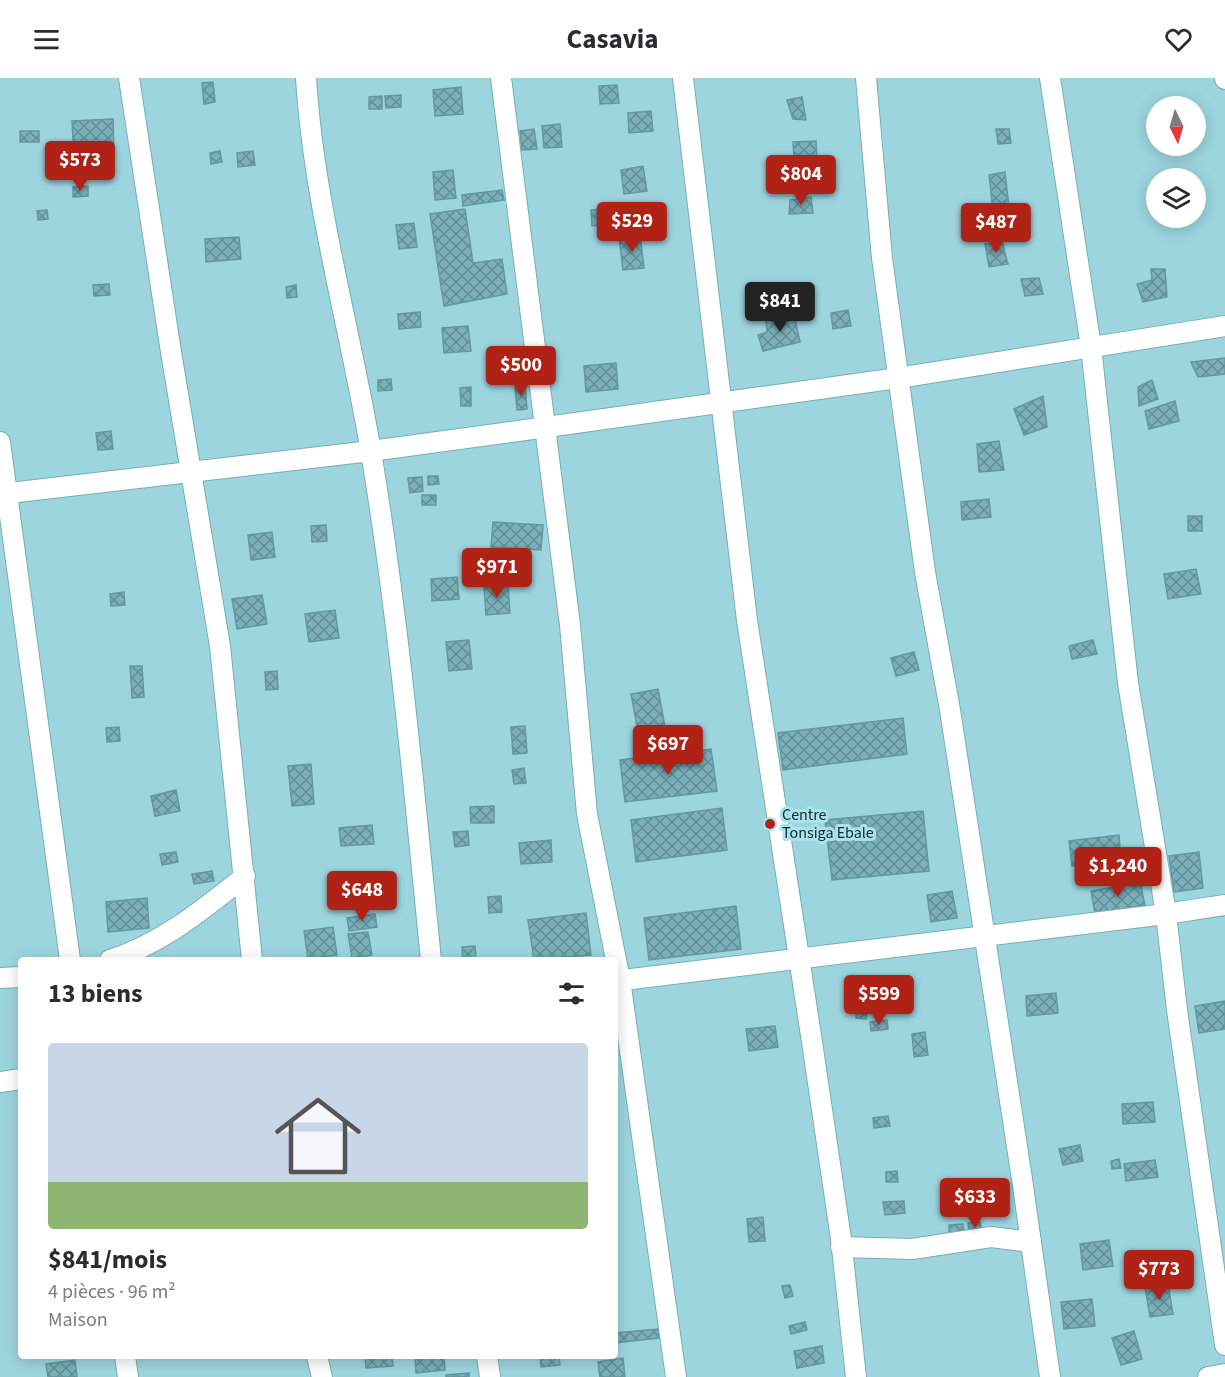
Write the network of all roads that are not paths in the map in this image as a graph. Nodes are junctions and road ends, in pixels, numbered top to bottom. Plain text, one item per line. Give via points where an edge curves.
1 (129, 78) edge
2 (306, 78) edge
3 (501, 78) edge
4 (683, 78) edge
5 (866, 78) edge
6 (1050, 78) edge
7 (1225, 326) edge
8 (1091, 347) junction
9 (898, 378) junction
10 (721, 403) junction
11 (547, 427) junction
12 (0, 442) edge
13 (371, 451) junction
14 (192, 470) junction
15 (4, 493) edge
16 (244, 876) junction
17 (1225, 905) edge
18 (1166, 914) junction
19 (984, 937) junction
20 (70, 957) edge
21 (120, 957) edge
22 (252, 957) edge
23 (431, 957) edge
24 (614, 957) edge
25 (800, 959) junction
26 (0, 978) edge
27 (18, 978) edge
28 (618, 980) edge
29 (18, 1079) edge
30 (0, 1082) edge
31 (1031, 1242) junction
32 (841, 1247) junction
33 (1225, 1345) edge
34 (125, 1359) edge
35 (318, 1359) edge
36 (487, 1359) edge
37 (1225, 1374) edge
38 (128, 1377) edge
39 (322, 1377) edge
40 (490, 1377) edge
41 (676, 1377) edge
42 (856, 1377) edge
43 (1050, 1377) edge
44 (1208, 1377) edge

1 - 14 street
2 - 13 street via 323,219
3 - 11 street
4 - 10 street
5 - 9 street via 882,258
6 - 8 street
7 - 8 street
8 - 9 street
8 - 18 street via 1128,683
9 - 10 street
9 - 19 street
10 - 11 street
10 - 25 street via 747,620
11 - 13 street
11 - 24 street via 588,814
12 - 15 street
13 - 14 street
13 - 23 street via 398,636
14 - 15 street
14 - 16 street via 220,646
15 - 20 street
16 - 21 street via 200,913
16 - 22 street
17 - 18 street
18 - 19 street
18 - 33 street
19 - 25 street
19 - 31 street
25 - 28 street
25 - 32 street
26 - 27 street
28 - 41 street
29 - 30 street
31 - 32 street via 991,1237 912,1249
31 - 43 street
32 - 42 street
34 - 38 street
35 - 39 street
36 - 40 street
37 - 44 street

